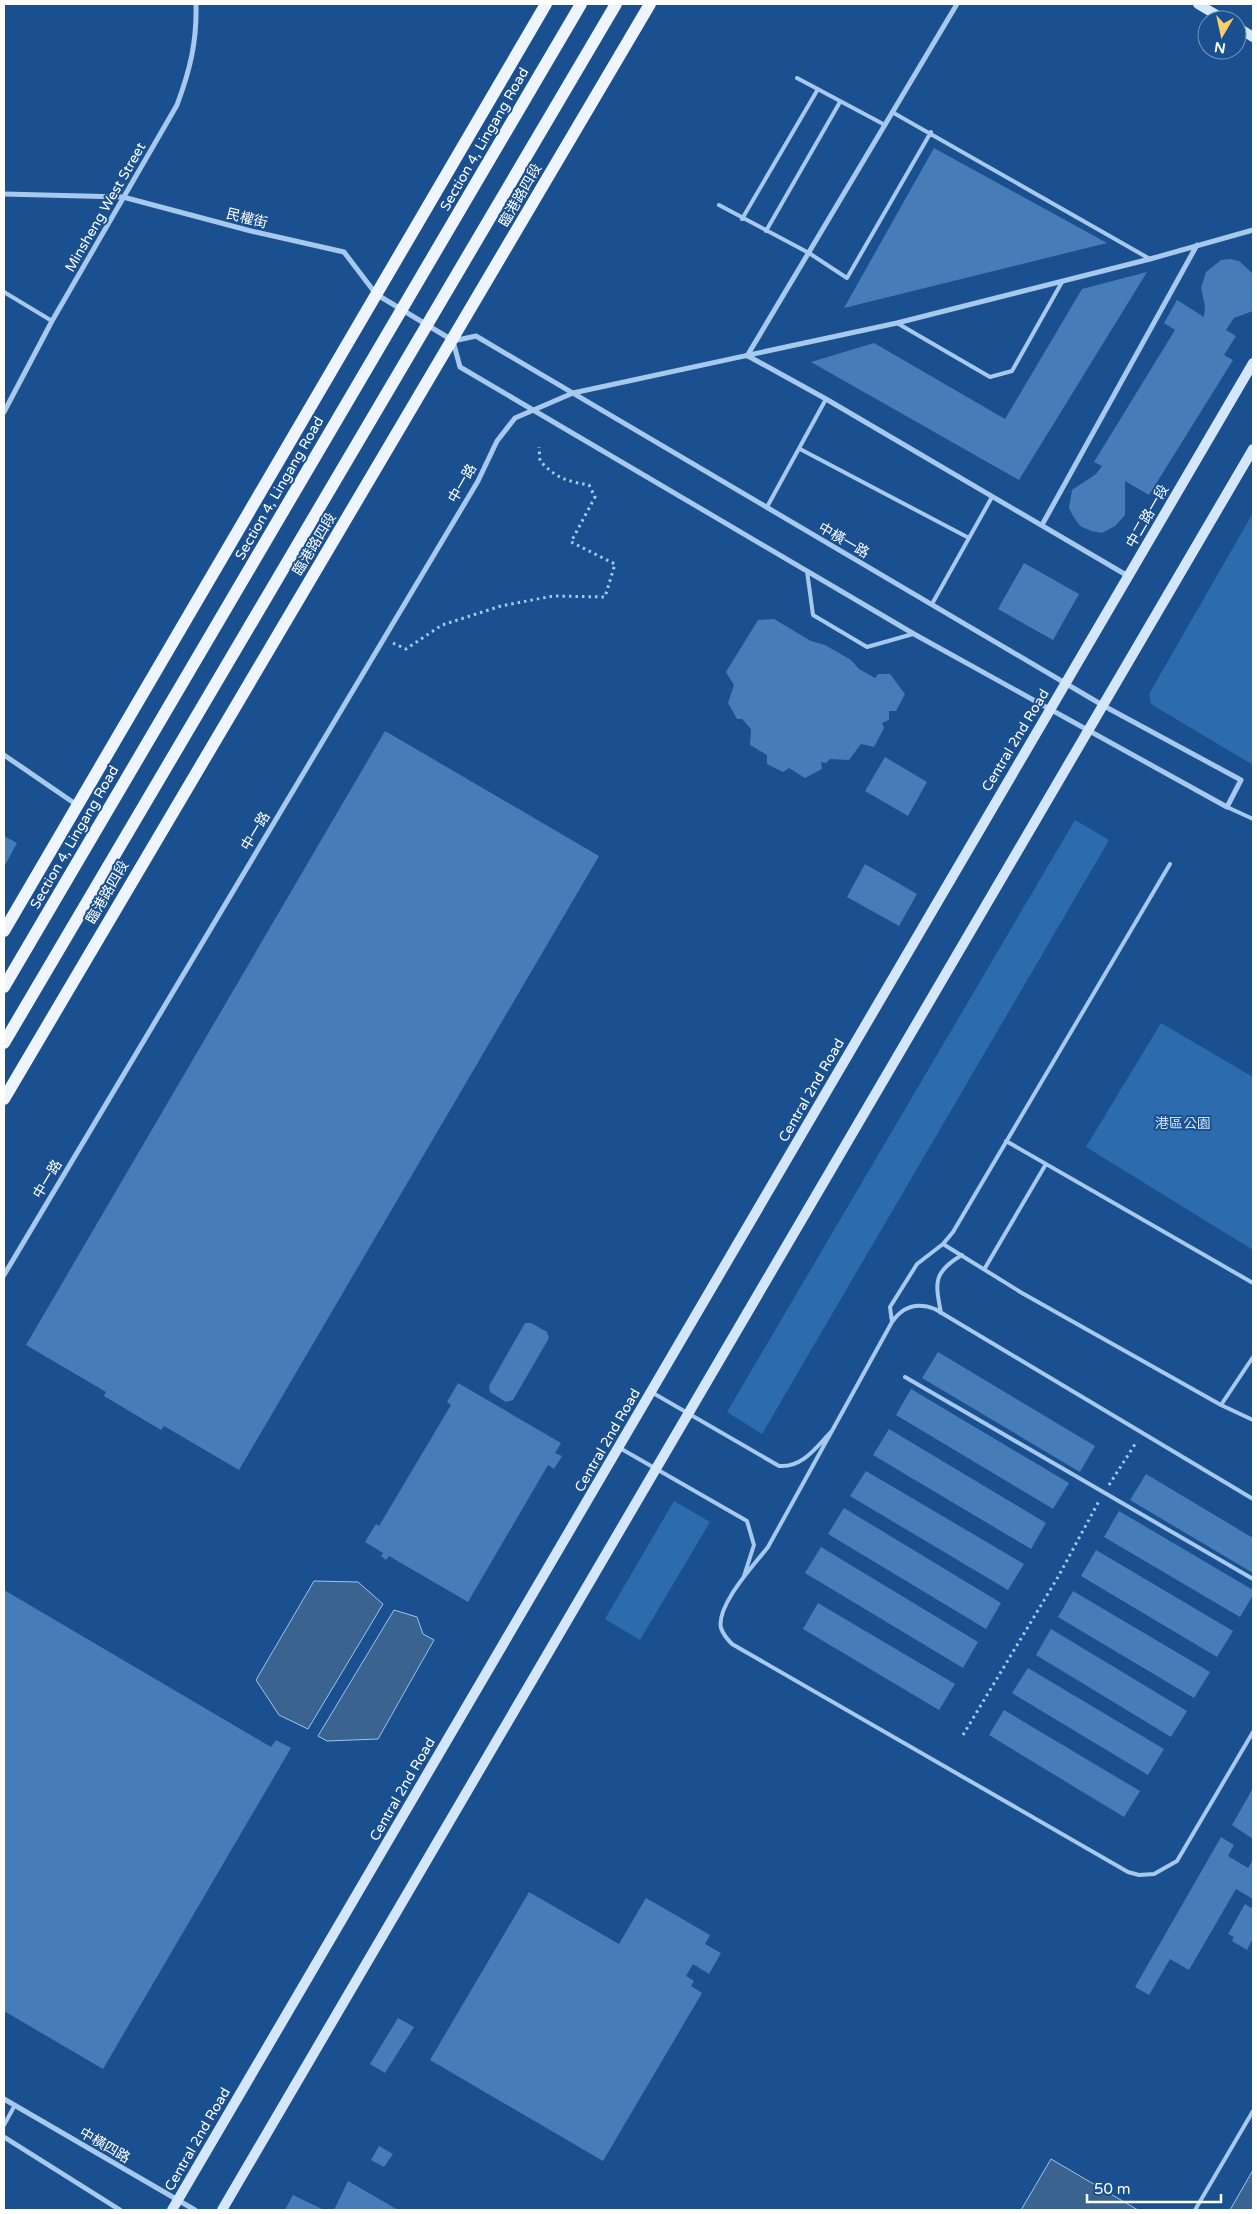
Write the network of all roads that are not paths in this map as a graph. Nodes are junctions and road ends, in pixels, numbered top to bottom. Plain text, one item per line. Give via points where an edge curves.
1 (196, 4) edge
2 (546, 4) edge
3 (581, 4) edge
4 (616, 4) edge
5 (650, 4) edge
6 (957, 4) edge
7 (796, 78) dead end
8 (818, 89) junction
9 (840, 102) junction
10 (892, 112) junction
11 (884, 125) junction
12 (931, 132) junction
13 (4, 194) edge
14 (123, 197) junction
15 (719, 205) dead end
16 (742, 219) junction
17 (1253, 230) edge
18 (766, 232) junction
19 (1197, 245) junction
20 (808, 253) junction
21 (1150, 259) junction
22 (1063, 281) junction
23 (4, 292) edge
24 (376, 294) junction
25 (402, 309) junction
26 (52, 321) junction
27 (898, 323) junction
28 (427, 325) junction
29 (453, 341) junction
30 (747, 356) junction
31 (1253, 363) edge
32 (573, 393) junction
33 (826, 399) junction
34 (534, 409) junction
35 (4, 412) edge
36 (800, 449) junction
37 (1253, 449) edge
38 (992, 497) junction
39 (767, 507) junction
40 (1042, 525) junction
41 (969, 538) junction
42 (807, 571) junction
43 (1128, 576) junction
44 (932, 604) junction
45 (914, 634) junction
46 (1065, 683) junction
47 (1104, 706) junction
48 (1050, 708) junction
49 (1088, 731) junction
50 (4, 754) edge
51 (77, 806) junction
52 (1227, 807) junction
53 (1253, 819) edge
54 (1170, 864) dead end
55 (4, 931) edge
56 (4, 987) edge
57 (4, 1043) edge
58 (4, 1099) edge
59 (1006, 1141) junction
60 (1046, 1164) junction
61 (943, 1244) junction
62 (962, 1255) junction
63 (985, 1268) junction
64 (4, 1275) edge
65 (1253, 1284) edge
66 (941, 1313) junction
67 (892, 1322) junction
68 (1253, 1357) edge
69 (906, 1378) dead end
70 (651, 1392) junction
71 (1221, 1405) junction
72 (689, 1413) junction
73 (1253, 1420) edge
74 (837, 1425) junction
75 (618, 1447) junction
76 (656, 1470) junction
77 (1253, 1499) edge
78 (1253, 1579) edge
79 (742, 1580) junction
80 (1253, 1732) edge
81 (4, 2099) edge
82 (15, 2105) junction
83 (1253, 2111) edge
84 (4, 2124) edge
85 (4, 2138) edge
86 (177, 2201) junction
87 (120, 2210) edge
88 (172, 2210) edge
89 (195, 2210) edge
90 (222, 2210) edge
91 (1195, 2210) edge

1 - 14 street, Minsheng West Street via 197,29 191,68 177,105
2 - 24 main road
3 - 25 main road, Section 4, Lingang Road
4 - 28 main road, 臨港路四段
5 - 29 main road, 臨港路四段
6 - 10 street
7 - 8 lane
8 - 9 lane
8 - 16 lane
9 - 11 lane
9 - 18 lane
10 - 11 street
10 - 12 lane
11 - 20 street
12 - 20 lane via 847,278
12 - 21 lane
13 - 14 street, 民權街
14 - 24 street, 民權街 via 344,252
14 - 26 street, Minsheng West Street
15 - 16 lane
16 - 18 lane
17 - 19 street, 中一路
18 - 20 lane
19 - 21 street, 中一路
19 - 40 street
20 - 30 street
21 - 22 street, 中一路
22 - 27 street, 中一路
22 - 27 lane via 1012,371 990,377
23 - 26 lane
24 - 25 street, 民權街
24 - 51 main road
25 - 28 street, 民權街
25 - 56 main road, Section 4, Lingang Road
26 - 35 street, Minsheng West Street
27 - 30 street, 中一路
28 - 29 street, 民權街
28 - 57 main road
29 - 32 street, 中橫一路 via 476,336
29 - 34 street via 460,366
29 - 58 main road, 臨港路四段
30 - 32 street, 中一路
30 - 33 street
31 - 43 street, 中二路一段
32 - 34 street, 中一路
32 - 39 street, 中橫一路
33 - 36 lane
33 - 38 street
34 - 42 street
34 - 64 street, 中一路 via 515,418 497,441 478,481
36 - 39 lane
36 - 41 lane
37 - 47 street
38 - 40 street
38 - 41 lane
39 - 44 street, 中橫一路
40 - 43 street
41 - 44 lane
42 - 45 street
42 - 45 lane via 813,615 867,647
43 - 46 street, 中二路一段
44 - 46 street, 中橫一路
45 - 48 street
46 - 47 street, 中橫一路
46 - 48 street, Central 2nd Road
47 - 49 street
47 - 52 street, 中橫一路 via 1241,780
48 - 49 street
48 - 70 street, Central 2nd Road
49 - 52 street
49 - 72 street
50 - 51 street
51 - 55 main road
52 - 53 lane
54 - 59 lane
59 - 60 lane
59 - 61 lane
60 - 63 lane
60 - 65 lane
61 - 62 lane
61 - 67 lane via 917,1264 890,1307
62 - 63 lane
62 - 66 lane via 945,1266 938,1276
63 - 71 lane via 1022,1293
66 - 67 lane via 928,1306 912,1306 897,1314
66 - 77 lane
67 - 74 lane
68 - 71 lane
69 - 78 lane
70 - 72 lane
70 - 75 street, Central 2nd Road
71 - 73 lane
72 - 74 lane via 779,1466 801,1462
72 - 76 street
74 - 79 lane via 768,1547
75 - 76 lane
75 - 86 street, Central 2nd Road
76 - 79 lane via 679,1480 747,1521 754,1545
76 - 90 street
79 - 80 lane via 723,1610 721,1620 721,1629 732,1644 1128,1872 1154,1874 1176,1861
81 - 82 street, 中橫四路
82 - 84 lane
82 - 86 street, 中橫四路
83 - 91 lane
85 - 87 street
86 - 88 street, Central 2nd Road
86 - 89 street, 中橫四路

